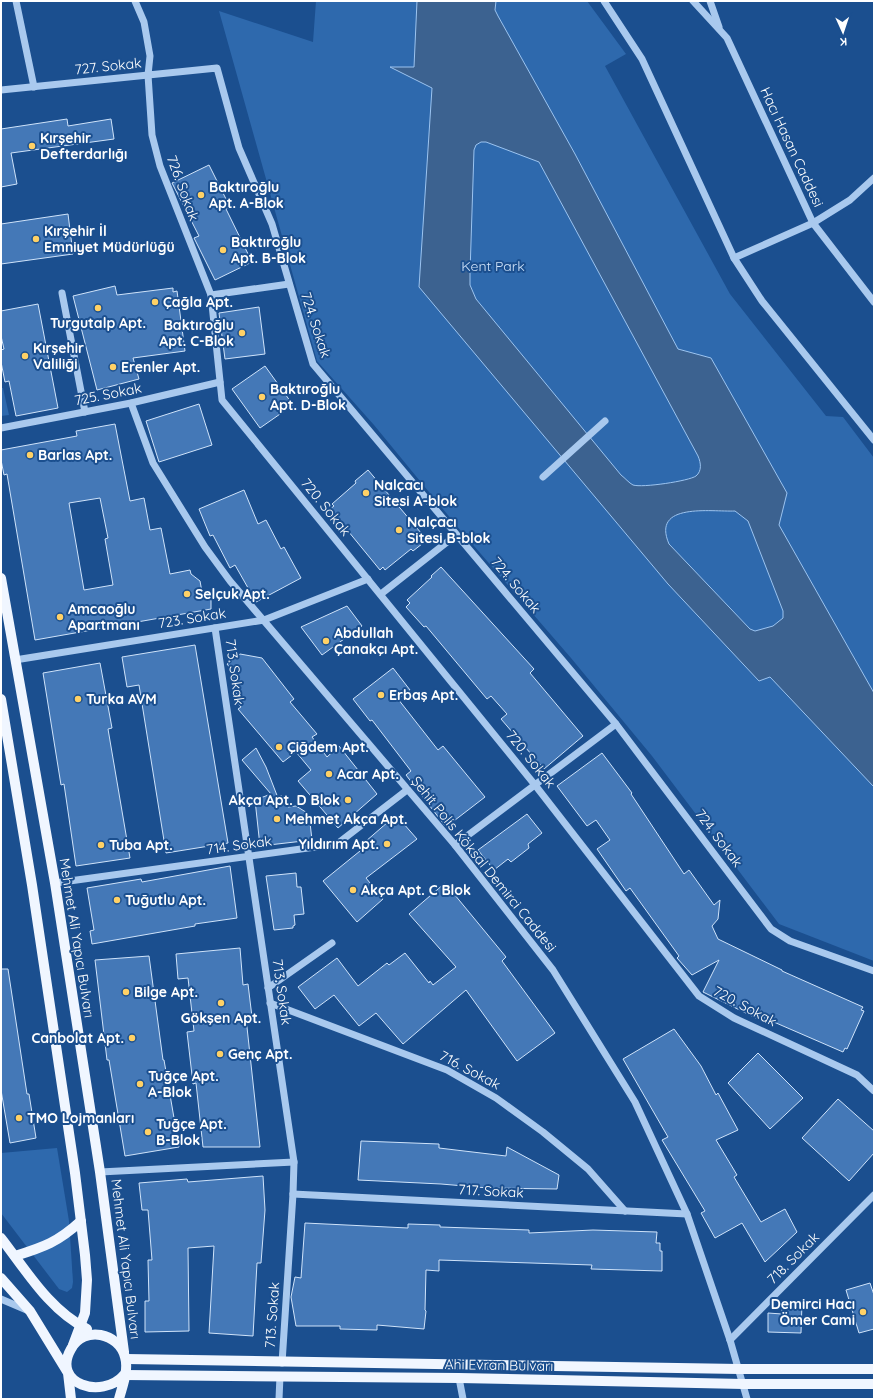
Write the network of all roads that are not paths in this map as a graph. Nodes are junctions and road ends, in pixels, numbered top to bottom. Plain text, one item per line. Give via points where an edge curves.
1 (16, 1) edge
2 (135, 1) edge
3 (604, 1) edge
4 (693, 1) edge
5 (710, 1) edge
6 (727, 38) junction
7 (218, 68) joint
8 (148, 75) junction
9 (34, 87) junction
10 (1, 90) edge
11 (874, 178) edge
12 (813, 223) junction
13 (734, 258) junction
14 (289, 284) junction
15 (62, 293) dead end
16 (210, 295) junction
17 (874, 302) edge
18 (220, 382) junction
19 (131, 403) junction
20 (85, 412) junction
21 (605, 421) dead end
22 (1, 428) edge
23 (874, 440) edge
24 (543, 477) dead end
25 (456, 535) junction
26 (1, 578) edge
27 (368, 579) junction
28 (381, 594) junction
29 (264, 620) junction
30 (215, 628) junction
31 (15, 660) junction
32 (1, 698) edge
33 (616, 724) junction
34 (535, 785) junction
35 (408, 790) junction
36 (455, 846) junction
37 (249, 857) junction
38 (55, 883) junction
39 (332, 942) dead end
40 (874, 971) edge
41 (268, 988) junction
42 (270, 1003) junction
43 (874, 1090) edge
44 (294, 1162) junction
45 (100, 1172) junction
46 (293, 1194) junction
47 (874, 1195) edge
48 (625, 1211) junction
49 (687, 1214) junction
50 (81, 1221) junction
51 (1, 1238) edge
52 (15, 1256) junction
53 (1, 1278) edge
54 (1, 1299) edge
55 (30, 1311) junction
56 (82, 1326) junction
57 (98, 1334) junction
58 (730, 1340) junction
59 (73, 1345) junction
60 (125, 1355) junction
61 (282, 1363) junction
62 (739, 1369) junction
63 (874, 1369) edge
64 (68, 1372) junction
65 (124, 1375) junction
66 (280, 1376) junction
67 (459, 1378) junction
68 (743, 1384) junction
69 (874, 1384) edge
70 (71, 1399) edge
71 (119, 1399) edge
72 (279, 1399) edge
73 (463, 1399) edge
74 (747, 1399) edge

1 - 9 street
2 - 8 street, 726. Sokak via 148,40
3 - 13 street via 642,59
4 - 6 street, Hacı Hasan Caddesi
5 - 6 street via 717,24
6 - 12 street, Hacı Hasan Caddesi
7 - 8 street, 727. Sokak
7 - 14 street, 724. Sokak via 239,148 272,224
8 - 9 street, 727. Sokak
8 - 16 street, 726. Sokak via 152,135 160,166
9 - 10 street, 727. Sokak
11 - 12 street via 850,200
12 - 13 street
12 - 17 street, Hacı Hasan Caddesi
13 - 23 street via 762,301
14 - 16 street
14 - 25 street, 724. Sokak via 313,364
15 - 20 street
16 - 18 street, 726. Sokak
18 - 19 street, 725. Sokak
18 - 27 street, 720. Sokak via 222,400
19 - 20 street, 725. Sokak
19 - 29 street, Şehit Polis Köksal Demirci Caddesi via 153,463 205,548
20 - 22 street, 725. Sokak
21 - 24 street
25 - 28 street
25 - 33 street, 724. Sokak
26 - 31 main road, Mehmet Ali Yapıcı Bulvarı
27 - 28 street, 720. Sokak
27 - 29 street, 723. Sokak
28 - 34 street, 720. Sokak
29 - 30 street, 723. Sokak
29 - 35 street, Şehit Polis Köksal Demirci Caddesi
30 - 31 street, 723. Sokak
30 - 37 street, 713. Sokak
31 - 38 main road, Mehmet Ali Yapıcı Bulvarı
32 - 50 main road via 33,892
33 - 34 street
33 - 40 street, 724. Sokak via 771,928 790,941
34 - 36 street
34 - 43 street, 720. Sokak via 699,996 734,1018 857,1075
35 - 36 street, Şehit Polis Köksal Demirci Caddesi
35 - 37 street, 714. Sokak via 337,844
36 - 49 street, Şehit Polis Köksal Demirci Caddesi via 553,970 635,1102
37 - 38 street, 714. Sokak
37 - 41 street, 713. Sokak
38 - 45 main road, Mehmet Ali Yapıcı Bulvarı
39 - 41 street
41 - 42 street, 713. Sokak
42 - 44 street, 713. Sokak
42 - 48 street, 716. Sokak via 447,1070 496,1098 544,1132 588,1169
44 - 45 street
44 - 46 street, 713. Sokak
45 - 60 main road, Mehmet Ali Yapıcı Bulvarı
46 - 48 street, 717. Sokak
46 - 61 street, 713. Sokak
47 - 58 street, 718. Sokak
48 - 49 street, 717. Sokak
49 - 58 street, Şehit Polis Köksal Demirci Caddesi
50 - 52 main road via 63,1237
50 - 56 main road via 87,1280
51 - 52 main road
52 - 56 main road via 50,1301
53 - 55 main road
54 - 55 street
55 - 64 main road
56 - 57 main road
56 - 59 main road
57 - 59 main road via 81,1339
57 - 60 main road via 113,1339
58 - 62 street, Şehit Polis Köksal Demirci Caddesi
59 - 64 main road via 68,1353
60 - 61 main road, Ahi Evran Bulvarı
60 - 65 main road
61 - 62 main road, Ahi Evran Bulvarı
62 - 63 main road, Ahi Evran Bulvarı
62 - 68 street, Şehit Polis Köksal Demirci Caddesi
64 - 65 main road via 79,1388 97,1394 114,1388
64 - 70 main road
65 - 66 main road, Ahi Evran Bulvarı
65 - 71 main road
66 - 67 main road, Ahi Evran Bulvarı
66 - 72 street
67 - 68 main road, Ahi Evran Bulvarı
67 - 73 street
68 - 69 main road, Ahi Evran Bulvarı
68 - 74 street, Şehit Polis Köksal Demirci Caddesi

